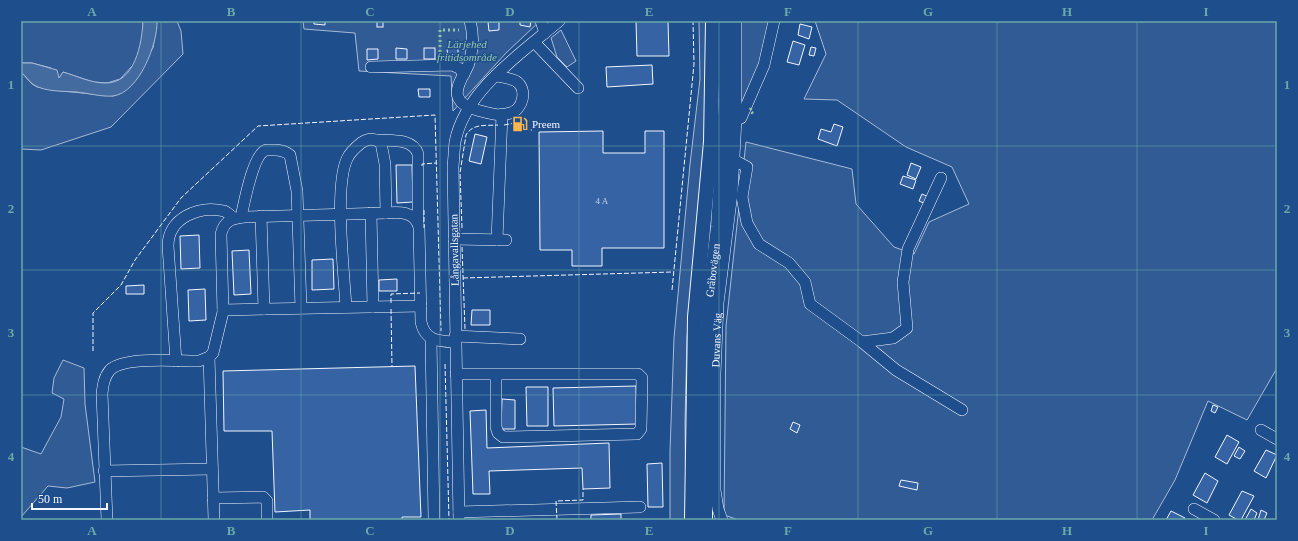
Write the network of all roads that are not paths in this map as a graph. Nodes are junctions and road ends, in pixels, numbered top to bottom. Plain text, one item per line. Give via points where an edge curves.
1 (470, 21) edge
2 (541, 21) edge
3 (559, 21) edge
4 (713, 21) edge
5 (724, 21) edge
6 (736, 21) edge
7 (774, 21) edge
8 (545, 33) junction
9 (534, 42) junction
10 (371, 66) dead end
11 (464, 74) junction
12 (496, 76) junction
13 (578, 88) dead end
14 (469, 108) junction
15 (502, 114) junction
16 (736, 119) junction
17 (376, 140) junction
18 (734, 160) junction
19 (941, 178) dead end
20 (371, 213) junction
21 (386, 213) junction
22 (342, 214) junction
23 (299, 215) junction
24 (261, 216) junction
25 (238, 218) junction
26 (418, 224) junction
27 (454, 239) junction
28 (373, 306) junction
29 (421, 306) junction
30 (346, 307) junction
31 (301, 308) junction
32 (264, 309) junction
33 (223, 310) junction
34 (431, 339) junction
35 (455, 339) junction
36 (520, 339) dead end
37 (862, 342) junction
38 (209, 357) junction
39 (176, 361) junction
40 (456, 374) junction
41 (496, 374) junction
42 (962, 410) dead end
43 (1261, 430) dead end
44 (1277, 439) edge
45 (212, 469) junction
46 (104, 471) junction
47 (213, 498) junction
48 (640, 507) dead end
49 (1194, 510) dead end
50 (459, 516) edge
51 (107, 520) edge
52 (214, 520) edge
53 (267, 520) edge
54 (434, 520) edge
55 (692, 520) edge
56 (705, 520) edge
57 (722, 520) edge
58 (1214, 520) edge

1 - 11 street via 472,48
2 - 8 street
3 - 8 street, Långavallsgatan
4 - 55 main road, Gråbovägen via 711,142 695,317
5 - 56 main road, Gråbovägen via 726,100 718,227 708,307
6 - 16 street, Duvans Väg
7 - 16 street via 764,65 741,118
8 - 9 street, Långavallsgatan
9 - 12 street, Långavallsgatan
9 - 13 street
10 - 11 street via 452,65
11 - 14 street via 457,93 458,98
12 - 14 street, Långavallsgatan
12 - 15 street via 517,82 523,95 517,109 512,113
14 - 15 street via 490,114
14 - 27 street, Långavallsgatan via 455,142
15 - 27 street via 501,240
16 - 18 street, Duvans Väg
17 - 21 street via 381,143 385,164
17 - 22 street via 366,140 350,153 347,159 342,180
17 - 26 street via 411,143 416,148
18 - 37 street via 747,167 742,197 747,224 759,244 789,264 805,282 810,304
18 - 57 street, Duvans Väg via 718,303 715,358 715,490
19 - 37 street via 908,249 903,282 907,328 893,338
20 - 21 street
20 - 22 street
20 - 28 street
21 - 26 street via 408,214
22 - 23 street
22 - 30 street
23 - 24 street
23 - 25 street via 290,155 284,151 265,150 254,167
23 - 31 street
24 - 25 street
24 - 32 street
25 - 33 street via 226,222 220,234
25 - 39 street via 224,212 196,211 182,219 169,233
26 - 29 street
27 - 35 street, Långavallsgatan
28 - 29 street
28 - 30 street
29 - 34 street via 422,330
30 - 31 street
31 - 32 street
32 - 33 street
33 - 38 street via 213,353
34 - 35 street
34 - 54 street
35 - 36 street
35 - 40 street, Långavallsgatan
37 - 42 street via 896,370
38 - 39 street via 199,361
38 - 45 street
39 - 46 street via 127,362 115,366 108,373 102,394
40 - 41 street
40 - 50 street, Långavallsgatan
41 - 41 street via 638,374 642,378 642,429 637,434 532,435 510,438 503,436 498,433 496,427
43 - 44 street
45 - 46 street
45 - 47 street
46 - 51 street
47 - 52 street
47 - 53 street via 263,497 267,501
48 - 50 street via 527,509
49 - 58 street

